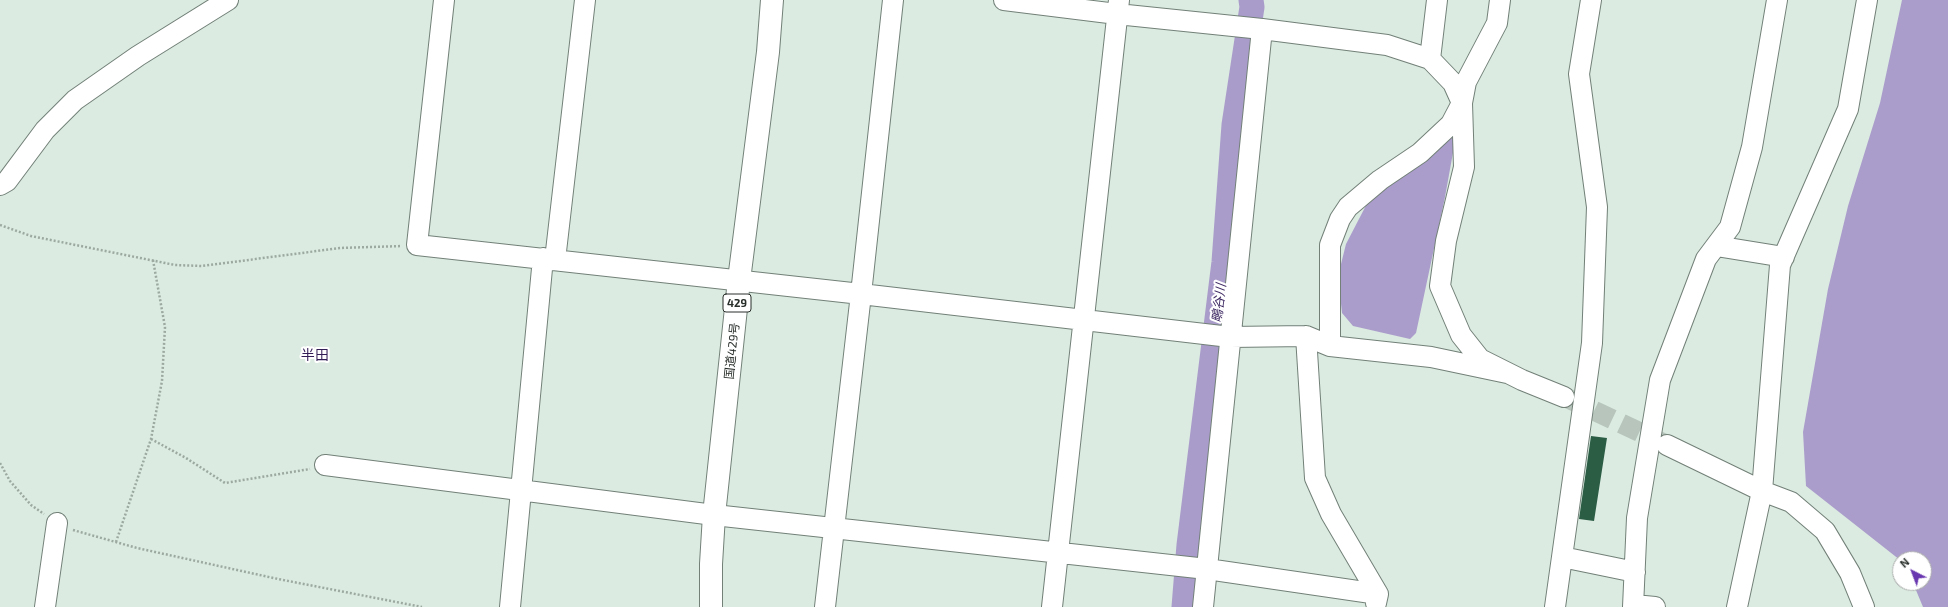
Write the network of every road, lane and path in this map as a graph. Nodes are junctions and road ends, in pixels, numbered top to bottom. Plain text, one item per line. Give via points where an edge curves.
1 (228, 0) edge
2 (444, 0) edge
3 (585, 0) edge
4 (772, 0) edge
5 (892, 0) edge
6 (1004, 0) edge
7 (1437, 0) edge
8 (1500, 0) edge
9 (1591, 0) edge
10 (1777, 0) edge
11 (1856, 0) edge
12 (1867, 0) edge
13 (1118, 7) edge
14 (1262, 29) junction
15 (1430, 59) junction
16 (1462, 103) junction
17 (0, 185) edge
18 (0, 225) edge
19 (417, 245) junction
20 (1716, 246) junction
21 (1778, 256) junction
22 (549, 259) junction
23 (153, 260) junction
24 (739, 280) junction
25 (861, 294) junction
26 (1084, 319) junction
27 (1306, 336) junction
28 (1230, 337) junction
29 (1330, 346) junction
30 (1507, 373) junction
31 (1564, 397) tunnel mouth
32 (151, 439) junction
33 (1667, 445) tunnel mouth
34 (0, 463) edge
35 (325, 465) joint
36 (522, 489) junction
37 (1762, 491) junction
38 (714, 515) junction
39 (57, 523) junction
40 (834, 527) junction
41 (116, 542) junction
42 (1058, 552) junction
43 (1562, 557) junction
44 (1207, 569) junction
45 (1635, 572) junction
46 (1376, 601) edge
47 (1634, 606) edge
48 (45, 607) edge
49 (422, 607) edge
50 (510, 607) edge
51 (711, 607) edge
52 (825, 607) edge
53 (1052, 607) edge
54 (1203, 607) edge
55 (1555, 607) edge
56 (1655, 607) edge
57 (1737, 607) edge
58 (1864, 607) edge

1 - 17 street via 138,56 75,100 45,130 7,181
2 - 19 street
3 - 22 street
4 - 24 highway, 国道429号 / 429 via 768,52
5 - 25 street
6 - 13 street
7 - 15 street
8 - 16 street via 1497,22 1466,82
9 - 43 street via 1580,74 1597,207 1592,343
10 - 20 street via 1752,147 1730,227
11 - 21 street via 1837,110
12 - 21 street via 1848,109
13 - 14 street
13 - 26 street
14 - 15 street via 1386,45
14 - 28 street
15 - 16 street via 1453,83
16 - 29 street via 1451,124 1420,153 1380,180 1348,207 1340,219 1330,245
16 - 30 street via 1464,167 1446,241 1440,286 1461,335 1480,359
18 - 23 path via 31,236
19 - 22 street
19 - 23 path via 340,248 202,266 175,265
20 - 21 street
20 - 45 street via 1706,259 1660,380 1637,518
21 - 37 street via 1780,265
22 - 24 street
22 - 36 street
23 - 32 path via 165,327 162,381
24 - 25 street
24 - 38 highway, 国道429号 / 429
25 - 26 street
25 - 40 street
26 - 28 street
26 - 42 street
27 - 28 street
27 - 29 street
27 - 46 street via 1315,478 1330,514
28 - 44 street
29 - 30 street via 1431,357
30 - 31 street
32 - 35 path via 225,483
32 - 41 path
33 - 37 street
34 - 39 path via 10,481 31,505
35 - 36 street
36 - 38 street
36 - 50 street
37 - 57 street
37 - 58 street via 1791,502 1825,531 1850,573
38 - 40 street
38 - 51 highway, 国道429号 / 429
39 - 41 path via 76,532
39 - 48 street
40 - 42 street
40 - 52 street
41 - 49 path via 278,579
42 - 44 street
42 - 53 street
43 - 45 street
43 - 55 street
44 - 46 street
44 - 54 street
45 - 47 street
47 - 56 street

